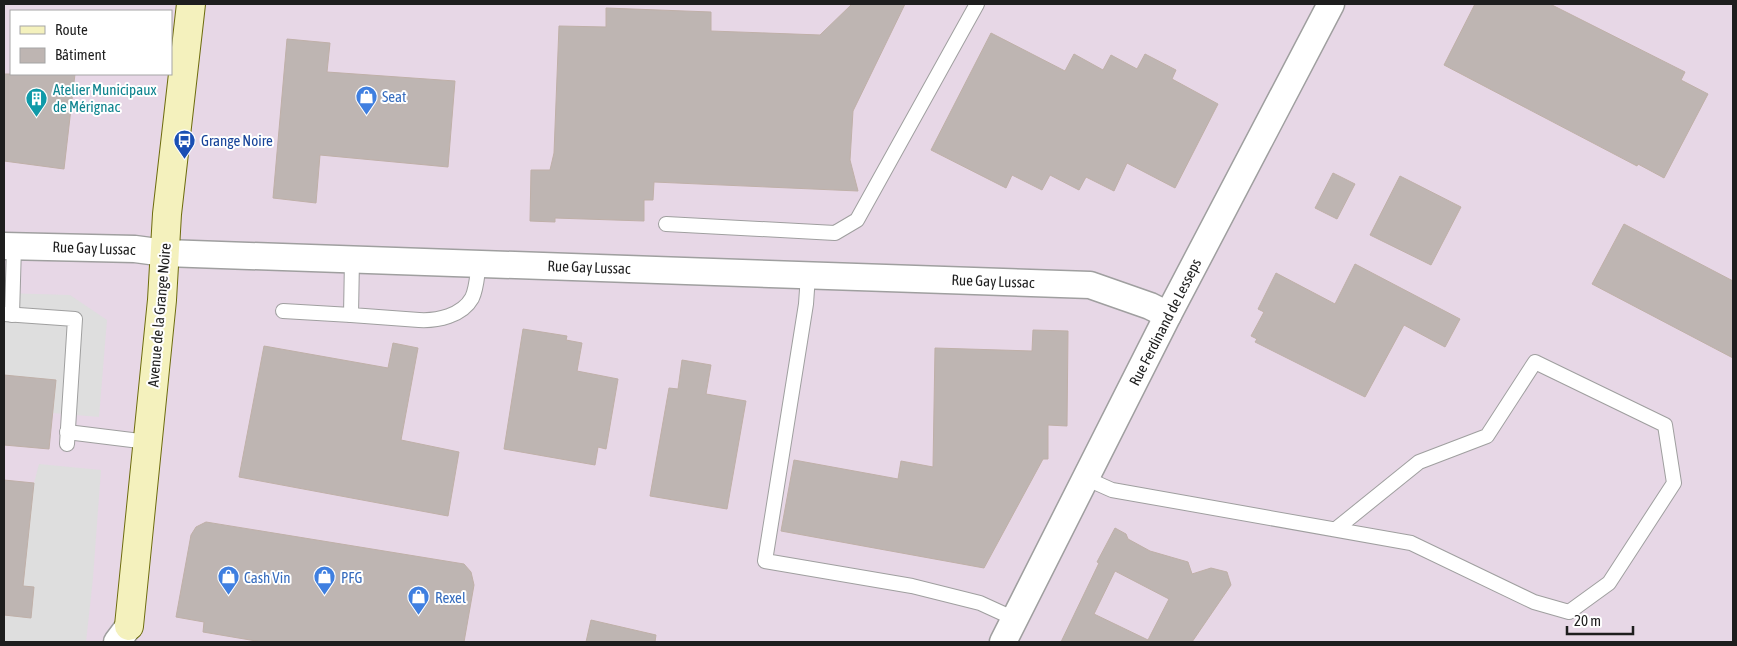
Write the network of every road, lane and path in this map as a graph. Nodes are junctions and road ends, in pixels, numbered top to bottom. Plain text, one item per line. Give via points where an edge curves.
1 (191, 4) edge
2 (977, 4) edge
3 (1331, 4) edge
4 (666, 224) dead end
5 (9, 246) edge
6 (166, 253) junction
7 (352, 259) junction
8 (478, 263) junction
9 (808, 275) junction
10 (283, 311) dead end
11 (8, 315) edge
12 (351, 315) junction
13 (1168, 315) junction
14 (148, 442) junction
15 (1086, 478) junction
16 (1336, 529) junction
17 (1015, 619) junction
18 (126, 637) edge
19 (1003, 642) edge

1 - 6 street, Avenue de la Grange Noire via 166,214
2 - 4 lane via 857,220 835,233
3 - 13 street, Rue Ferdinand de Lesseps
5 - 6 street, Rue Gay Lussac via 135,249
5 - 11 lane
6 - 7 street, Rue Gay Lussac
6 - 14 street, Avenue de la Grange Noire
7 - 8 street, Rue Gay Lussac
7 - 12 lane
8 - 9 street, Rue Gay Lussac
8 - 12 lane via 471,300 447,317 430,321
9 - 13 street, Rue Gay Lussac via 1090,285
9 - 17 lane via 764,561 912,586 980,603
10 - 12 lane
11 - 14 lane via 75,319 67,438
13 - 15 street, Rue Ferdinand de Lesseps
14 - 18 street, Avenue de la Grange Noire
15 - 16 lane via 1112,490
15 - 17 street, Rue Ferdinand de Lesseps
16 - 16 lane via 1411,543 1534,602 1569,612 1608,583 1674,483 1665,426 1535,362 1487,436 1419,462
17 - 19 street, Rue Ferdinand de Lesseps

